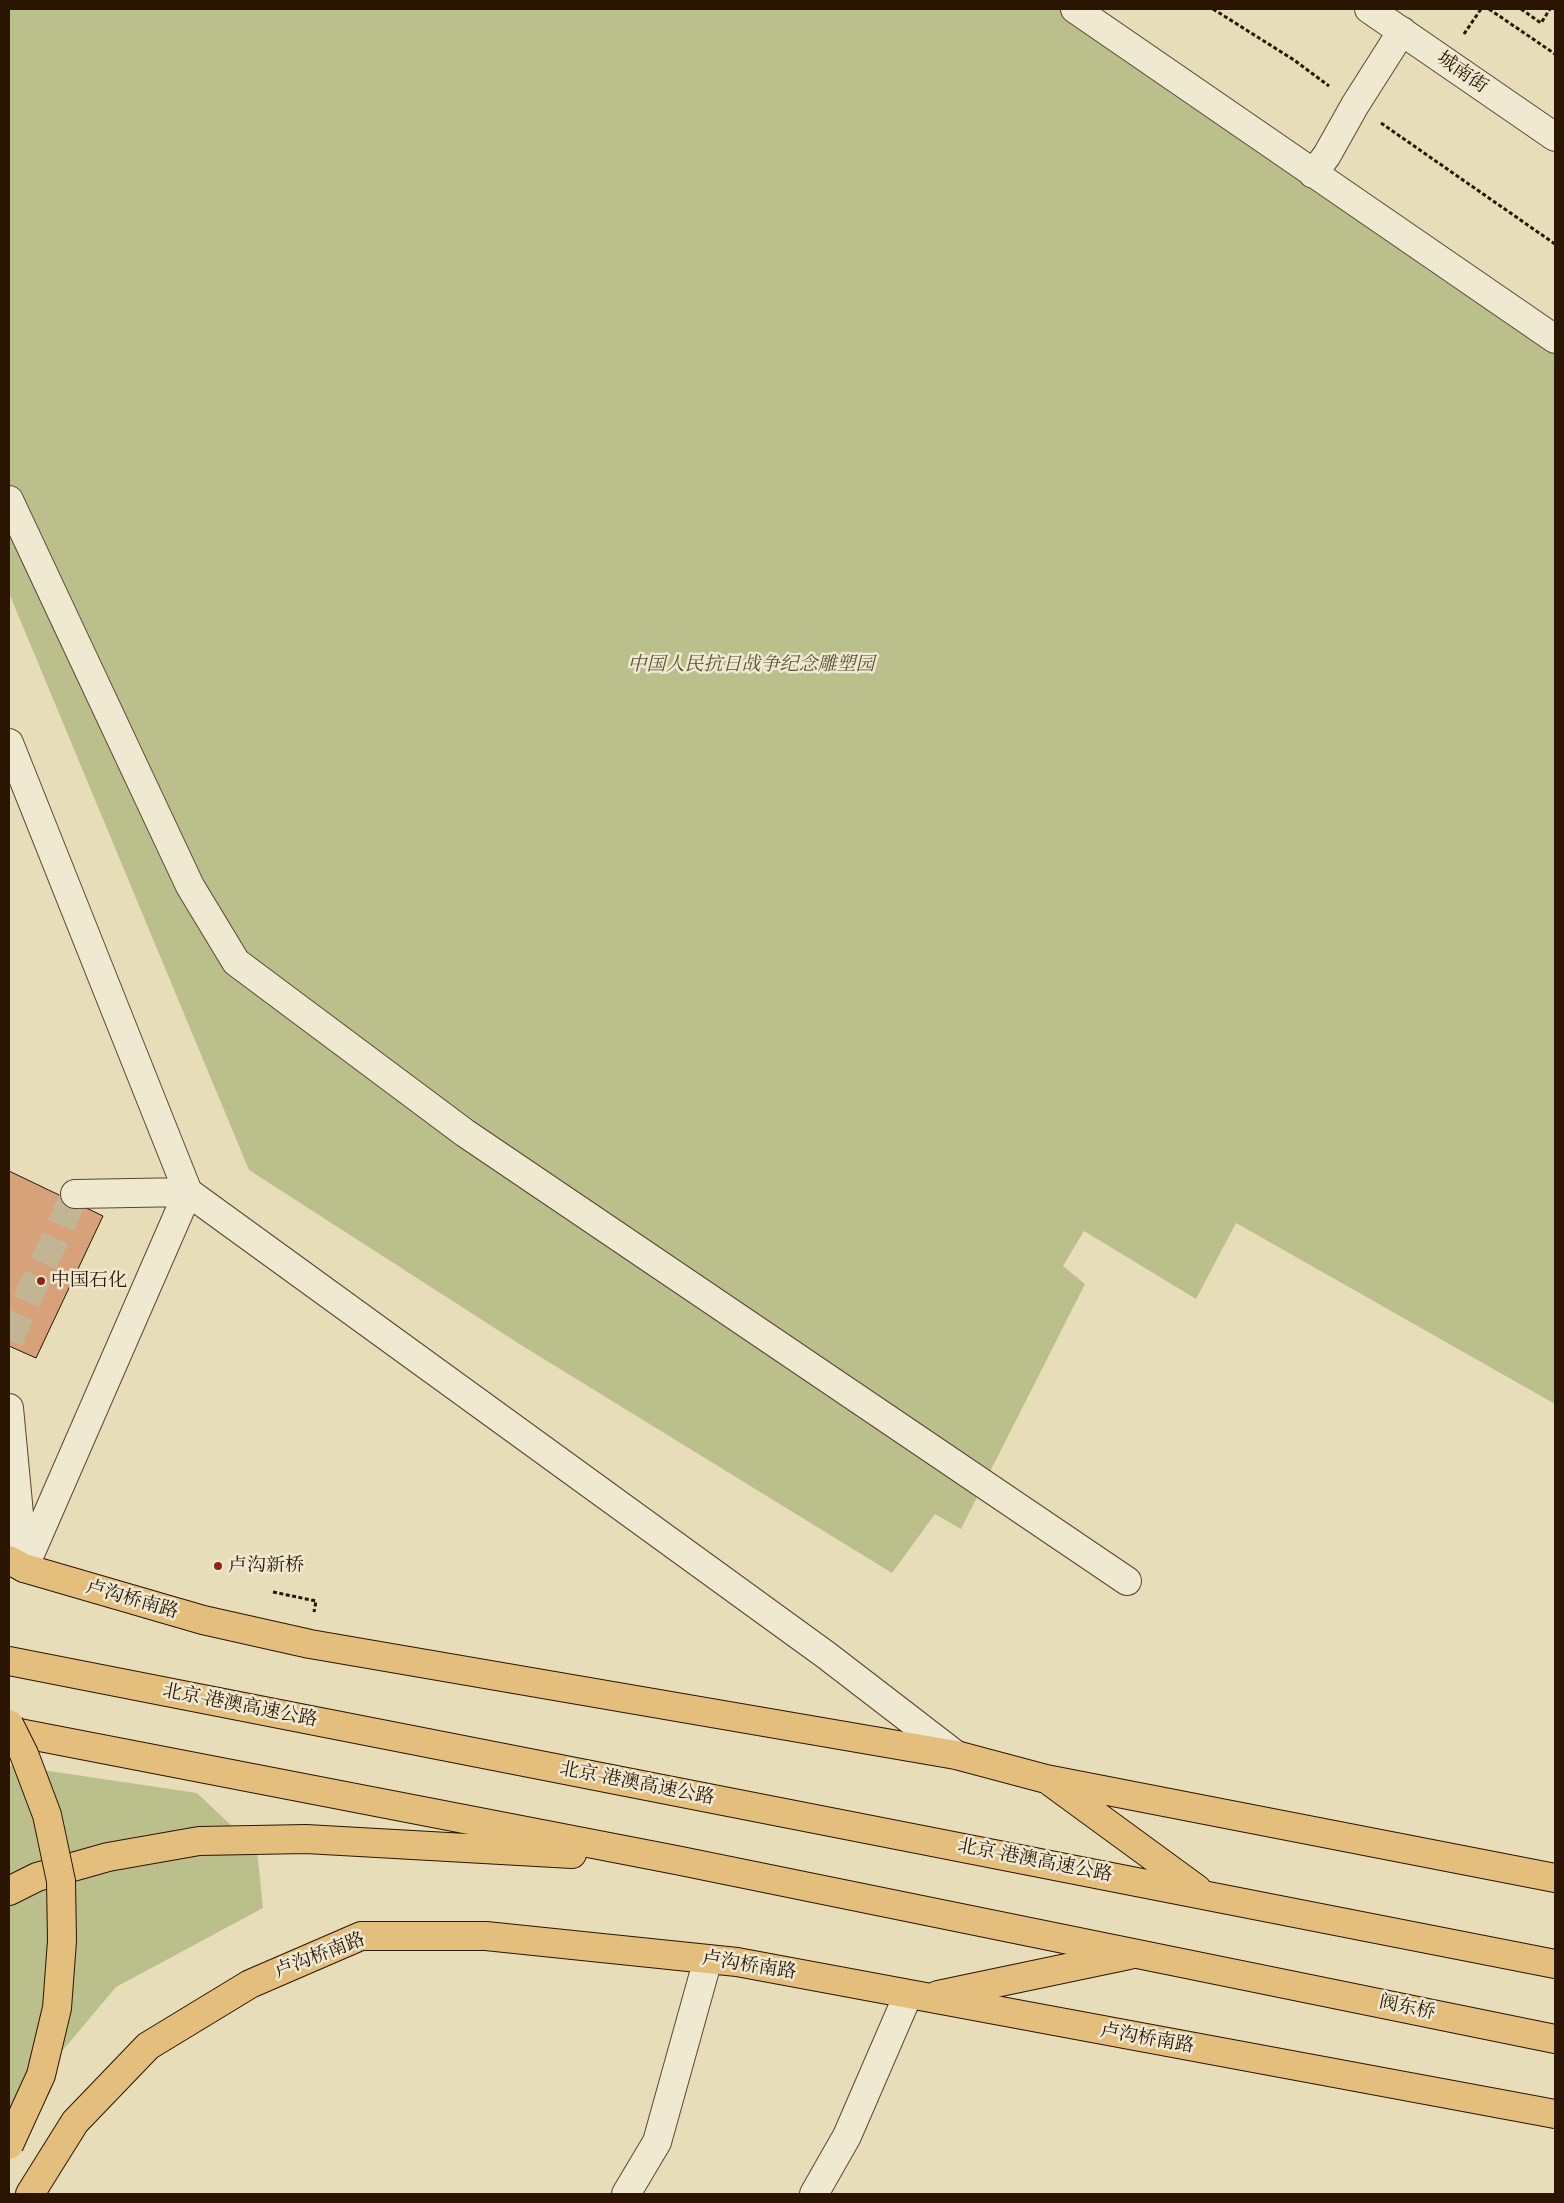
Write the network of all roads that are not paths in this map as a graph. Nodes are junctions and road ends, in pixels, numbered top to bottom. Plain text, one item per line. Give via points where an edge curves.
1 (1075, 9) edge
2 (1370, 9) edge
3 (1402, 32) junction
4 (1555, 137) edge
5 (1313, 174) junction
6 (1555, 339) edge
7 (9, 500) edge
8 (9, 743) edge
9 (188, 1192) junction
10 (75, 1194) dead end
11 (9, 1408) edge
12 (16, 1564) edge
13 (1127, 1581) dead end
14 (9, 1661) edge
15 (9, 1724) edge
16 (9, 1731) edge
17 (956, 1755) junction
18 (1046, 1779) junction
19 (676, 1860) junction
20 (1555, 1878) edge
21 (9, 1891) edge
22 (1204, 1894) junction
23 (1140, 1953) junction
24 (708, 1959) junction
25 (1555, 1964) edge
26 (916, 1996) junction
27 (1555, 2038) edge
28 (1555, 2114) edge
29 (9, 2145) edge
30 (30, 2194) edge
31 (626, 2194) edge
32 (814, 2194) edge

1 - 5 street
2 - 3 street, 城南街
3 - 4 street, 城南街
3 - 5 street
5 - 6 street
7 - 13 street via 190,886 236,962 465,1133
8 - 9 street
9 - 10 street
9 - 12 street
9 - 17 street via 826,1655
11 - 12 street
12 - 17 highway, 卢沟桥南路 via 203,1620 310,1644
14 - 22 highway, 北京-港澳高速公路
15 - 29 highway, bridge via 47,1815 61,1881 62,1941 58,2008 41,2075
16 - 19 highway
17 - 18 highway, 卢沟桥南路
18 - 20 highway, 卢沟桥南路
18 - 22 highway
19 - 21 highway via 306,1840 199,1841 108,1857 37,1876
19 - 23 highway
22 - 25 highway, 北京-港澳高速公路
23 - 26 highway
23 - 27 highway, 阀东桥
24 - 26 highway, 卢沟桥南路
24 - 30 highway, 卢沟桥南路 via 486,1936 361,1936 250,1984 148,2046 75,2122
24 - 31 street via 657,2142
26 - 28 highway, 卢沟桥南路
26 - 32 street via 847,2136

